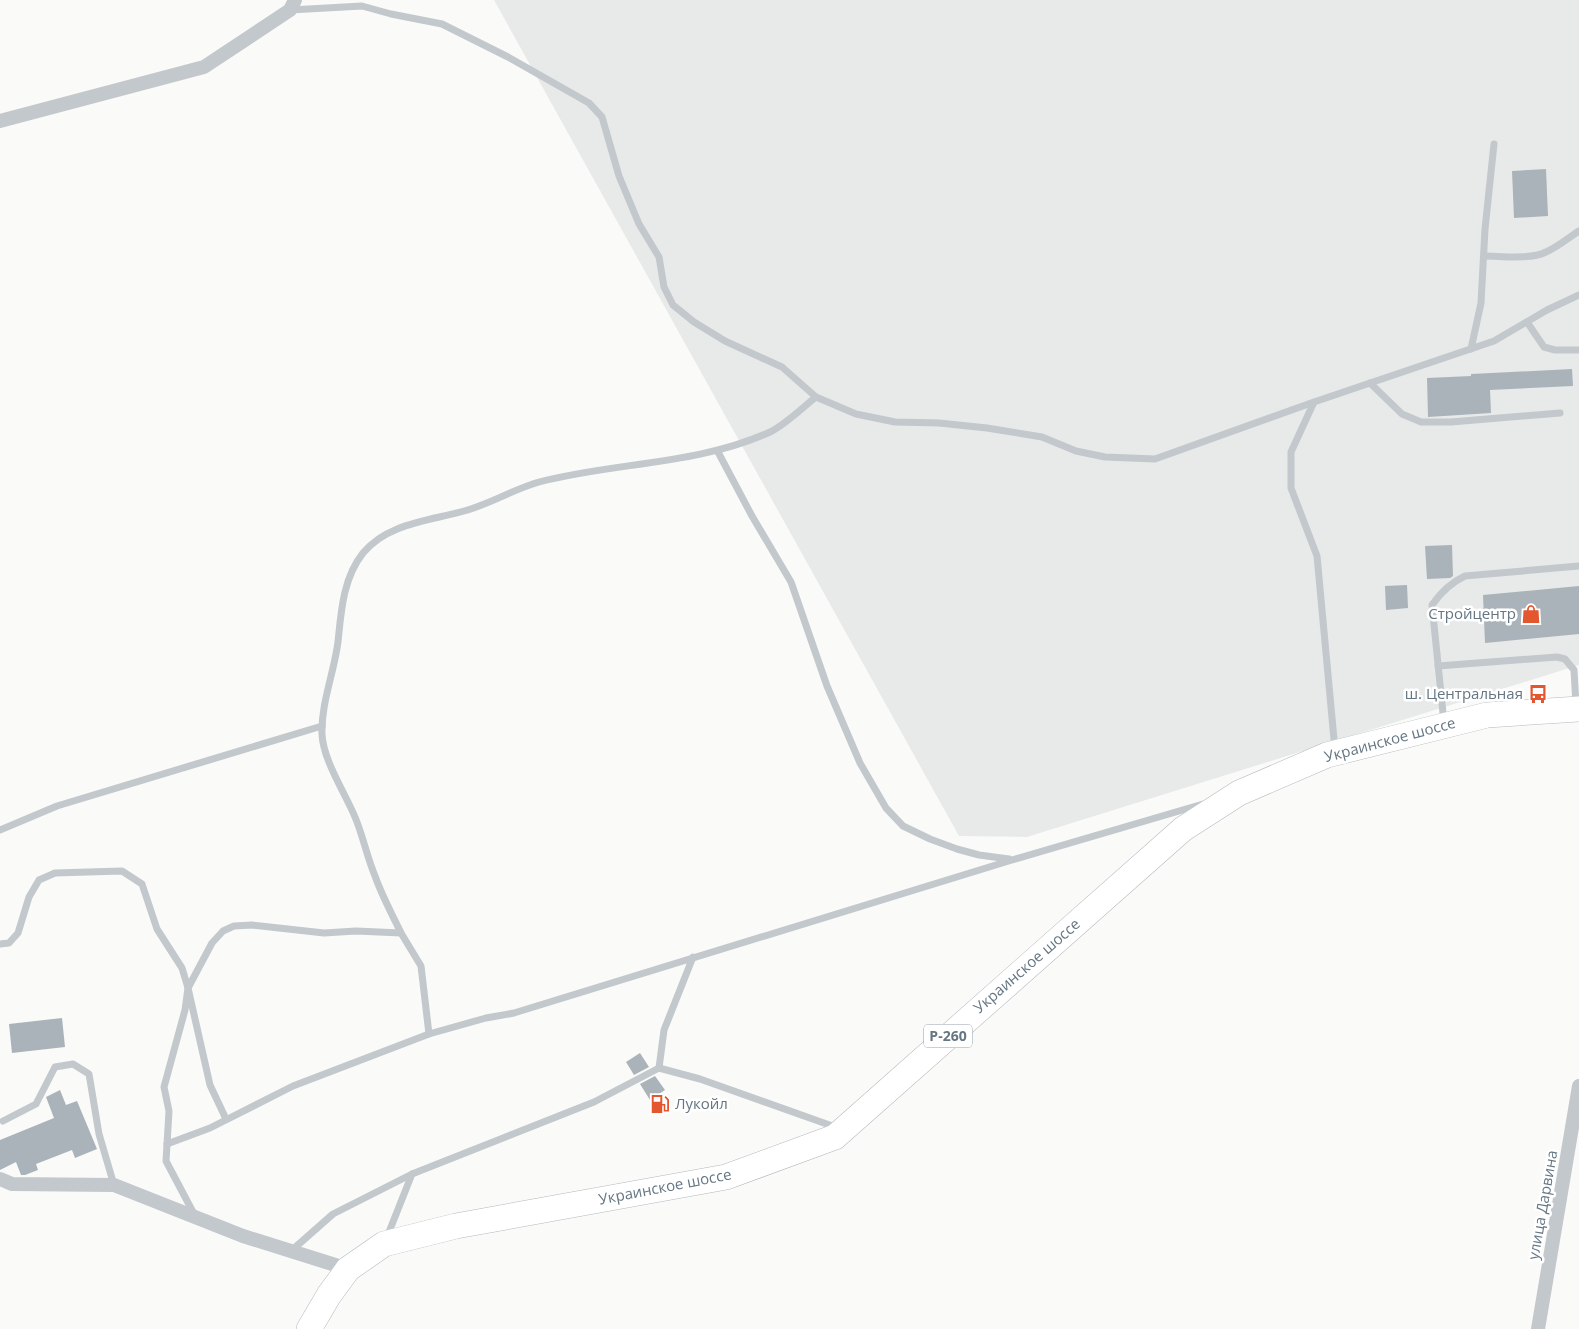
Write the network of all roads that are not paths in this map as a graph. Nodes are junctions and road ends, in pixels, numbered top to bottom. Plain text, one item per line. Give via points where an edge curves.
1 (293, 5) edge
2 (0, 121) edge
3 (1494, 144) dead end
4 (1579, 231) edge
5 (1484, 256) junction
6 (1579, 295) edge
7 (1527, 322) junction
8 (1471, 349) junction
9 (1579, 350) edge
10 (1370, 383) junction
11 (816, 396) junction
12 (1314, 402) junction
13 (1560, 413) dead end
14 (718, 452) junction
15 (1579, 566) edge
16 (1438, 666) junction
17 (1577, 669) edge
18 (1578, 709) edge
19 (322, 726) junction
20 (1444, 726) junction
21 (1336, 752) junction
22 (1239, 793) junction
23 (0, 830) edge
24 (1012, 860) junction
25 (401, 933) junction
26 (0, 944) edge
27 (693, 957) junction
28 (188, 988) junction
29 (429, 1034) junction
30 (659, 1068) junction
31 (1579, 1086) edge
32 (226, 1119) junction
33 (4, 1121) dead end
34 (843, 1130) junction
35 (167, 1144) junction
36 (412, 1174) junction
37 (0, 1179) edge
38 (114, 1186) junction
39 (195, 1217) junction
40 (384, 1244) junction
41 (291, 1251) junction
42 (348, 1269) junction
43 (309, 1329) edge
44 (1538, 1329) edge

1 - 2 street via 204,67
1 - 11 lane via 362,6 442,24 589,103 602,117 619,176 639,224 659,257 664,287 673,305 725,341 782,366
3 - 5 lane
4 - 5 lane via 1551,250 1535,256
5 - 8 lane via 1481,303
6 - 7 lane
7 - 8 lane via 1494,341
7 - 9 lane via 1544,347
8 - 10 lane
10 - 12 lane
10 - 13 lane via 1402,414 1421,422
11 - 12 lane via 856,414 895,422 987,428 1042,437 1076,451 1105,457 1155,459
11 - 14 lane via 772,431
12 - 21 lane via 1291,452 1291,488 1317,556
14 - 19 lane via 538,482 479,507 386,533 364,552 352,570 344,594
14 - 24 lane via 791,582 827,686 860,762 886,808 903,826 930,839 972,853
15 - 16 lane via 1465,576 1453,582 1432,605
16 - 17 lane via 1557,657 1566,659
16 - 20 lane
17 - 18 lane
18 - 20 highway, Украинское шоссе / Р-260 via 1487,715
19 - 23 lane via 57,806
19 - 25 lane via 327,757 356,819 374,876
20 - 21 highway, Украинское шоссе / Р-260
21 - 22 highway, Украинское шоссе / Р-260
22 - 24 lane
22 - 34 highway, Украинское шоссе / Р-260 via 1184,829
24 - 27 lane
25 - 28 lane via 324,933 234,926 223,931 212,943
25 - 29 lane via 421,966
26 - 28 lane via 9,943 18,934 29,897 39,880 54,873 122,871 142,884 157,929 182,968
27 - 29 lane via 514,1013
27 - 30 lane via 664,1030
28 - 32 lane via 210,1085
28 - 35 lane via 164,1087 169,1111
29 - 32 lane via 293,1086
30 - 34 lane via 700,1079
30 - 36 lane via 594,1102
31 - 44 street, улица Дарвина
32 - 35 lane
33 - 38 lane via 36,1104 55,1067 73,1064 89,1074 99,1134
34 - 40 highway, Украинское шоссе / Р-260 via 835,1138 726,1177 456,1226
35 - 39 lane via 166,1161
36 - 40 lane
36 - 41 lane via 333,1214
37 - 38 street via 12,1184
38 - 39 street
39 - 41 street
40 - 42 highway, Украинское шоссе / Р-260
41 - 42 street
42 - 43 highway, Украинское шоссе / Р-260

